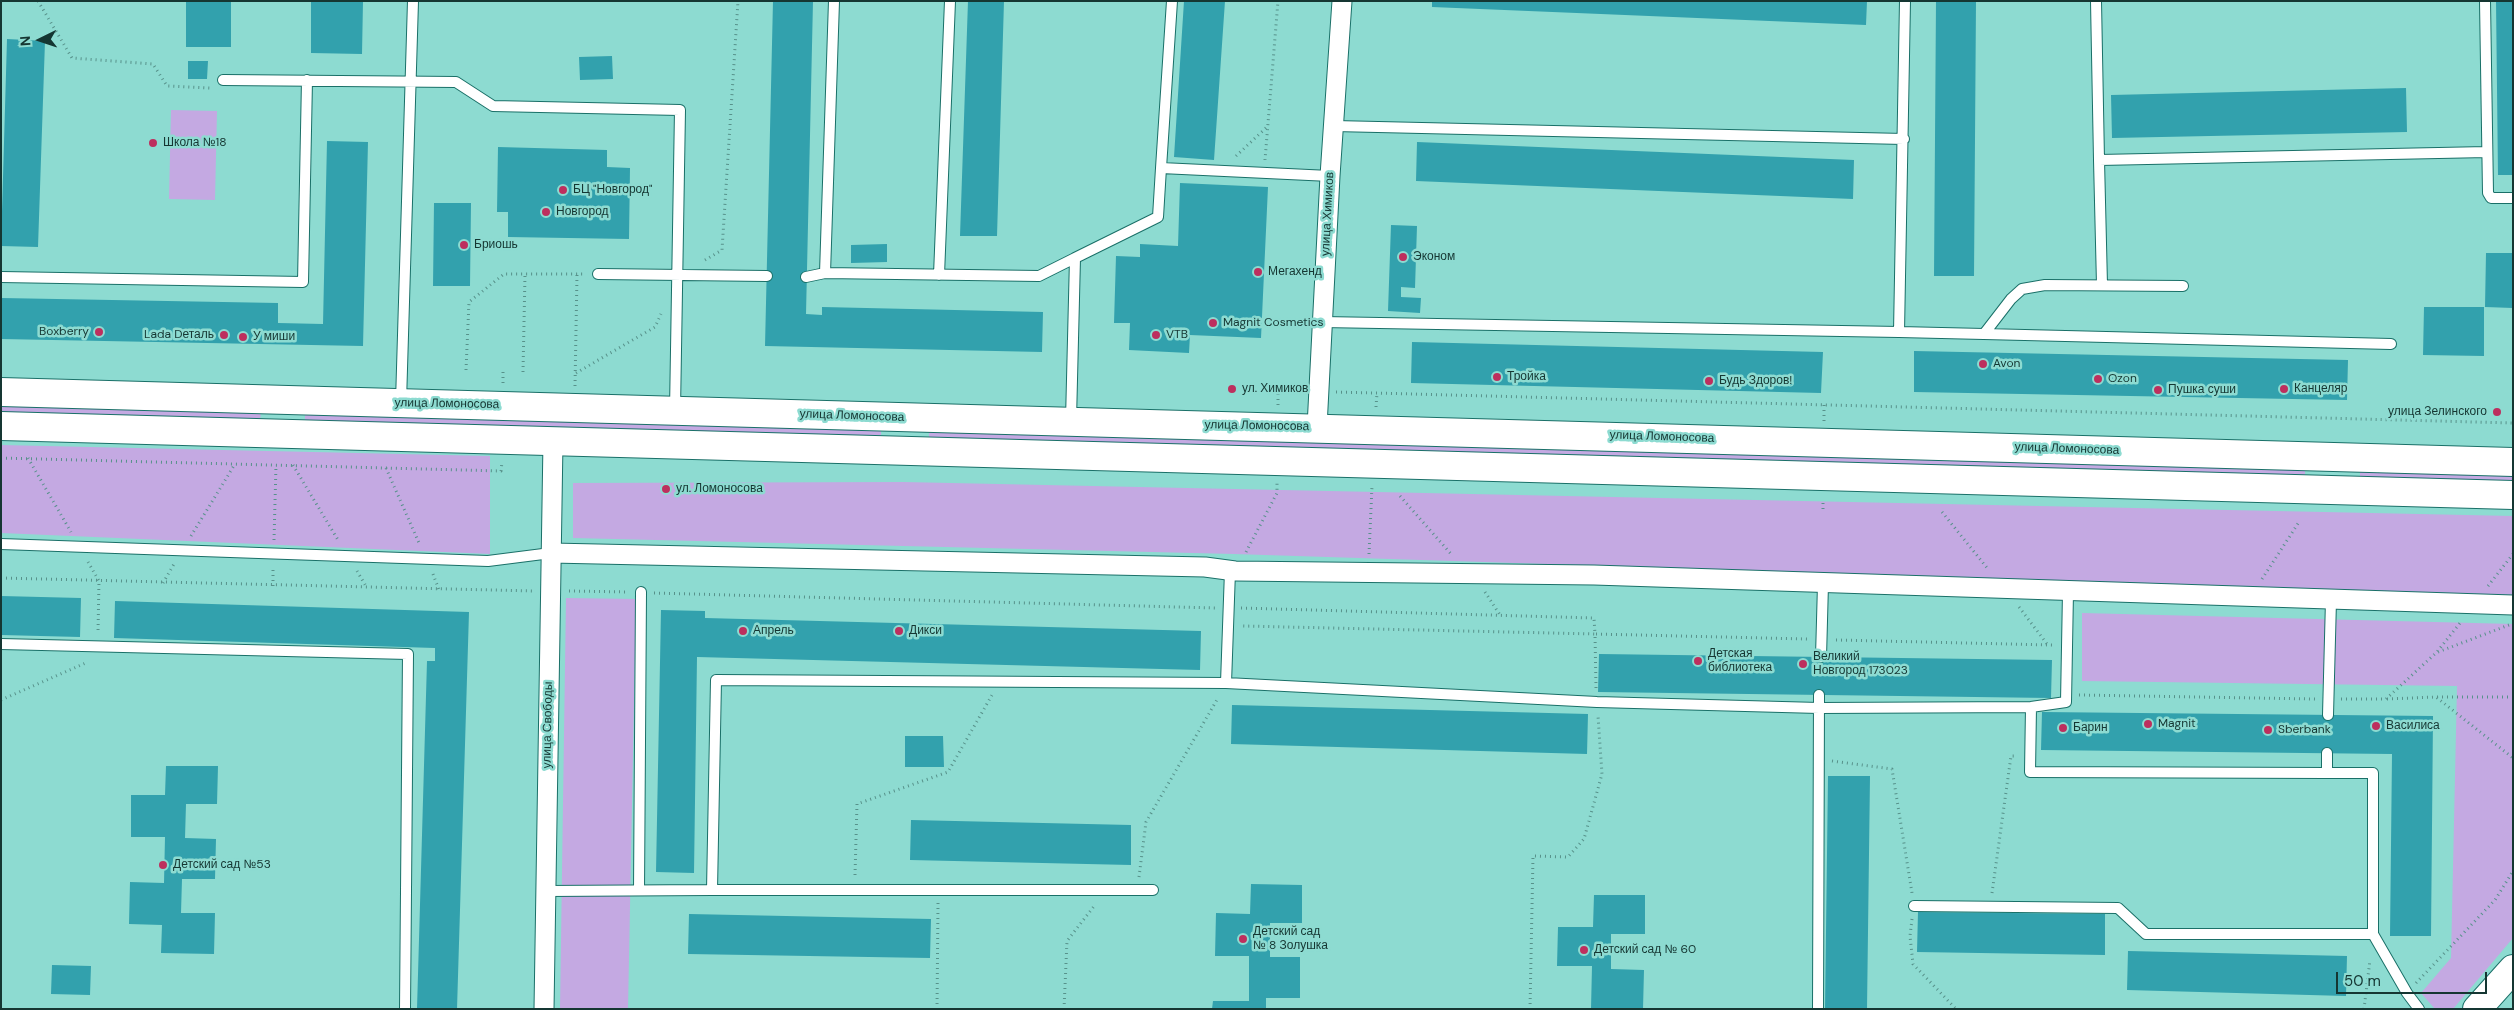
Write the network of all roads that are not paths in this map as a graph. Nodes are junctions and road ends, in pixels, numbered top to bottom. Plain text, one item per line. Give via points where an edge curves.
1 (413, 1) edge
2 (834, 1) edge
3 (950, 1) edge
4 (1172, 1) edge
5 (1342, 1) edge
6 (1905, 1) edge
7 (2096, 1) edge
8 (2485, 1) edge
9 (223, 80) road end
10 (307, 80) junction
11 (412, 82) junction
12 (1334, 126) junction
13 (1904, 139) junction
14 (2487, 152) junction
15 (2100, 160) junction
16 (1162, 168) junction
17 (1330, 176) junction
18 (2513, 198) edge
19 (1075, 258) junction
20 (825, 273) junction
21 (598, 274) road end
22 (677, 275) junction
23 (939, 275) junction
24 (767, 276) dead end
25 (1, 277) edge
26 (806, 277) dead end
27 (2102, 285) junction
28 (2184, 286) dead end
29 (1322, 322) junction
30 (1899, 332) junction
31 (1984, 334) junction
32 (2391, 344) dead end
33 (1, 392) edge
34 (283, 400) junction
35 (401, 403) junction
36 (675, 411) junction
37 (905, 417) junction
38 (1070, 422) junction
39 (1, 426) edge
40 (1317, 427) junction
41 (282, 434) junction
42 (553, 441) junction
43 (904, 451) junction
44 (2333, 457) junction
45 (2513, 462) edge
46 (2332, 490) junction
47 (2513, 495) edge
48 (1, 544) edge
49 (551, 552) junction
50 (1232, 571) junction
51 (1823, 584) junction
52 (641, 592) road end
53 (2068, 592) junction
54 (2331, 600) junction
55 (2513, 605) edge
56 (1, 644) edge
57 (1821, 656) dead end
58 (1226, 683) junction
59 (1819, 695) dead end
60 (2031, 707) junction
61 (1819, 708) junction
62 (2328, 715) dead end
63 (2327, 753) dead end
64 (2327, 773) junction
65 (546, 890) junction
66 (639, 890) junction
67 (712, 890) junction
68 (1153, 890) dead end
69 (1914, 906) road end
70 (2373, 934) junction
71 (2513, 969) edge
72 (405, 1009) edge
73 (544, 1009) edge
74 (1818, 1009) edge
75 (2420, 1009) edge
76 (2476, 1009) edge

1 - 11 lane
2 - 20 lane
3 - 23 lane
4 - 16 lane
5 - 12 street, улица Химиков
6 - 13 lane
7 - 15 lane
8 - 14 lane
9 - 10 lane
10 - 11 lane
10 - 25 lane via 303,282
11 - 22 lane via 456,82 493,106 680,110
11 - 35 lane
12 - 13 lane
12 - 17 street, улица Химиков
13 - 30 lane
14 - 15 lane
14 - 18 lane via 2488,193 2491,198
15 - 27 lane
16 - 17 lane
16 - 19 lane via 1158,216
17 - 29 street, улица Химиков
19 - 23 lane via 1039,276
19 - 38 lane
20 - 23 lane
20 - 26 lane
21 - 22 lane
22 - 24 lane
22 - 36 lane
27 - 28 lane
27 - 31 lane via 2045,285 2022,289
29 - 30 lane
29 - 40 street, улица Химиков
30 - 31 lane
31 - 32 lane
33 - 34 main road, улица Ломоносова
34 - 35 main road, улица Ломоносова
34 - 41 main road
35 - 36 main road, улица Ломоносова
36 - 37 main road, улица Ломоносова
37 - 38 main road, улица Ломоносова
37 - 43 main road
38 - 40 main road, улица Ломоносова
39 - 41 main road
40 - 44 main road, улица Ломоносова
41 - 42 main road
42 - 43 main road
42 - 49 street, улица Свободы
43 - 46 main road
44 - 45 main road, улица Ломоносова
44 - 46 main road
46 - 47 main road
48 - 49 lane via 488,561
49 - 50 street via 1204,567
49 - 65 street, улица Свободы
50 - 51 street via 1594,575
50 - 58 lane
51 - 53 street
51 - 57 lane
52 - 66 lane
53 - 54 street
53 - 60 lane via 2066,702
54 - 55 street
54 - 62 lane
56 - 72 lane via 408,654
58 - 61 lane via 1597,702
58 - 67 lane via 716,680
59 - 61 lane
60 - 61 lane
60 - 64 lane via 2030,772
61 - 74 lane
63 - 64 lane
64 - 70 lane via 2373,773
65 - 66 lane
65 - 73 street, улица Свободы
66 - 67 lane
67 - 68 lane
69 - 70 lane via 2118,908 2146,934
70 - 75 lane via 2407,993
71 - 76 main road

